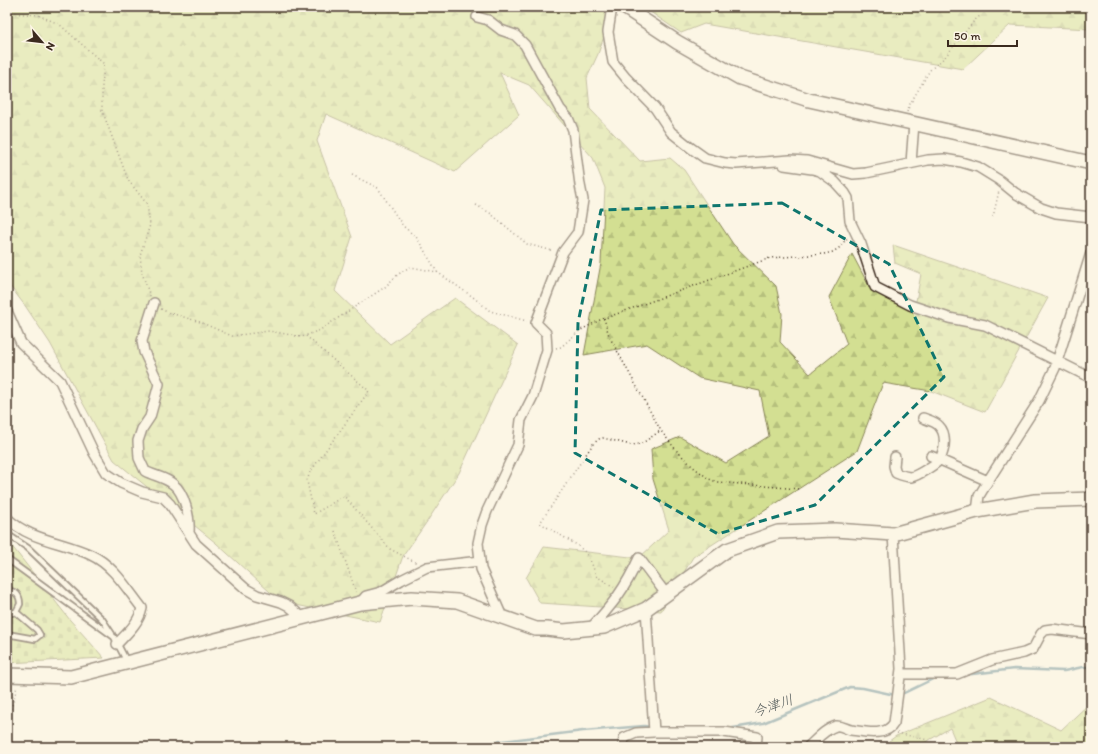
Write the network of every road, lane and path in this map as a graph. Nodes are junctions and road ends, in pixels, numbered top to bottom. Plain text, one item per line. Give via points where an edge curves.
1 (612, 7) edge
2 (624, 7) edge
3 (7, 13) edge
4 (981, 15) dead end
5 (477, 17) dead end
6 (909, 122) junction
7 (770, 161) junction
8 (1091, 162) edge
9 (911, 163) junction
10 (352, 175) dead end
11 (1001, 182) junction
12 (476, 205) dead end
13 (993, 217) dead end
14 (1091, 217) edge
15 (854, 227) junction
16 (563, 252) junction
17 (1091, 253) edge
18 (437, 272) junction
19 (154, 303) junction
20 (7, 311) edge
21 (604, 318) junction
22 (536, 323) junction
23 (306, 336) junction
24 (547, 350) junction
25 (1057, 360) junction
26 (1091, 378) edge
27 (923, 418) dead end
28 (661, 431) junction
29 (931, 456) dead end
30 (895, 457) dead end
31 (940, 460) junction
32 (988, 481) junction
33 (799, 489) dead end
34 (1091, 499) edge
35 (977, 511) junction
36 (7, 518) edge
37 (189, 532) junction
38 (336, 532) dead end
39 (7, 534) edge
40 (893, 534) junction
41 (7, 559) edge
42 (480, 561) junction
43 (427, 567) junction
44 (7, 591) edge
45 (666, 594) junction
46 (620, 595) junction
47 (360, 603) junction
48 (646, 608) junction
49 (16, 612) junction
50 (7, 614) edge
51 (303, 618) junction
52 (503, 618) junction
53 (590, 629) junction
54 (7, 634) edge
55 (1091, 634) edge
56 (115, 640) junction
57 (128, 663) junction
58 (901, 674) junction
59 (13, 675) edge
60 (7, 716) edge
61 (886, 731) junction
62 (654, 732) junction
63 (623, 747) edge
64 (756, 747) edge
65 (808, 747) edge
66 (936, 747) edge

1 - 7 street via 608,32 613,62 655,108 671,132 705,158 715,161 754,164
2 - 6 street via 677,42 740,78 809,100
3 - 19 path via 38,15 59,24 104,64 102,110 128,180 147,204 150,225 140,255 142,272
4 - 6 path via 946,57 930,70 910,104
5 - 16 street via 515,35 525,45 573,130 583,200 578,232
6 - 8 street
6 - 9 street
7 - 9 street via 807,161 853,174
7 - 15 street via 812,169 827,175 848,198 850,221
9 - 11 street via 944,159 961,162 978,167
10 - 18 path via 378,188 404,226 417,238
11 - 13 path
11 - 14 street via 1041,208 1056,213
12 - 16 path via 527,244
15 - 21 path via 846,241 833,252 770,258
15 - 25 street via 875,286 910,305 949,318 985,325
16 - 22 street
17 - 25 street
18 - 22 path via 490,311
18 - 23 path via 411,267 404,270 385,287 320,330
19 - 23 path via 167,312 200,322 232,336 269,331 289,336
19 - 37 street via 142,341 144,352 159,384 150,417 138,441 139,458 145,471 174,484 183,498
20 - 37 street via 21,343 60,381 94,454 106,473 142,492 163,497
21 - 24 path via 578,331 561,347
21 - 28 path via 609,336
22 - 24 street via 546,333
23 - 43 path via 369,391 310,472 307,481 314,514 344,496 390,549
24 - 42 street via 533,396 521,420 518,445 482,525 478,543
25 - 26 street
25 - 32 street via 1039,401
27 - 31 street via 939,425 944,433
28 - 33 path via 682,457 709,479 726,483
28 - 46 path via 641,444 632,445 599,439 593,444 540,523 585,552 596,576
29 - 31 street
30 - 31 street via 896,473 912,477
31 - 32 street
32 - 35 street via 979,496
34 - 35 street via 1035,501
35 - 40 street
36 - 56 street via 15,526 91,555 107,565 142,608 136,624
37 - 51 street via 196,544 246,589 289,606
38 - 47 path
39 - 56 lane via 28,548 74,592 102,620
40 - 45 street via 835,530 778,532 727,550
40 - 58 street
41 - 56 lane
42 - 43 street
42 - 52 street via 481,569
43 - 47 street via 381,592 366,596
44 - 49 lane via 15,592 20,600
45 - 46 street via 639,558
45 - 48 street
46 - 53 street
47 - 51 street
47 - 52 street via 412,598 457,601
48 - 53 street via 604,627
48 - 62 street
49 - 50 lane
49 - 54 lane via 40,635 36,639
51 - 57 street
52 - 53 street via 536,629
55 - 58 street via 1045,630 1033,649 992,660 957,674
56 - 57 lane
57 - 59 street via 71,678
58 - 61 street via 894,723
59 - 60 path via 13,703
61 - 65 street via 880,733 851,730 838,726 830,728
61 - 66 path via 928,740
62 - 63 street via 636,733 624,738
62 - 64 street via 724,732 756,737

